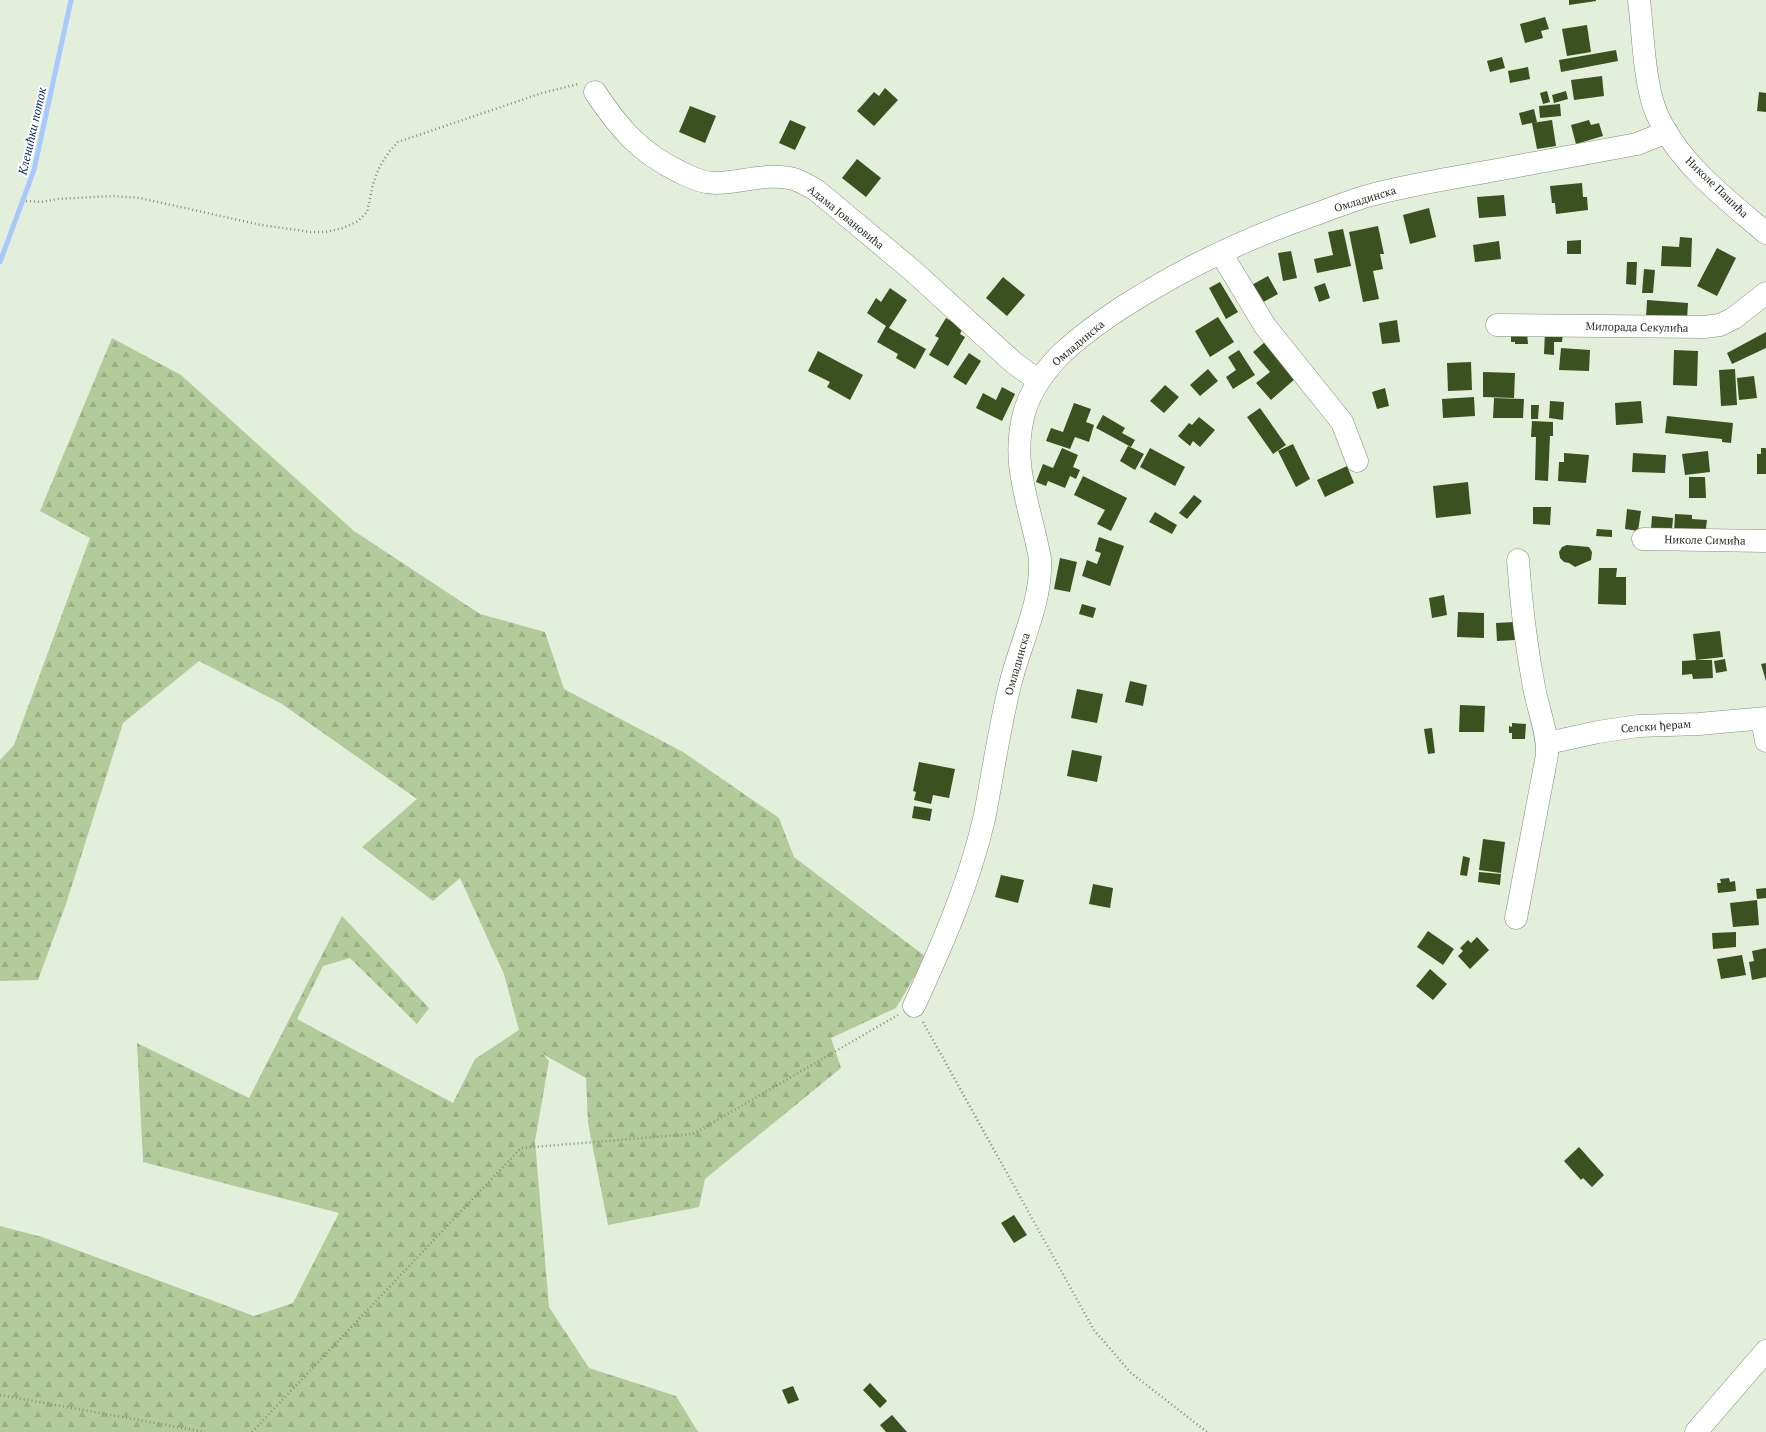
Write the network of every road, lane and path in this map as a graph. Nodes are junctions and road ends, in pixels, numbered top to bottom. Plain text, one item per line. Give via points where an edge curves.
1 (1639, 0) edge
2 (595, 92) joint
3 (1667, 132) junction
4 (26, 201) dead end
5 (1766, 233) edge
6 (1221, 253) junction
7 (1766, 293) edge
8 (1497, 325) dead end
9 (1039, 381) junction
10 (1357, 461) dead end
11 (1643, 539) dead end
12 (1766, 540) edge
13 (1518, 560) dead end
14 (1764, 718) edge
15 (1766, 741) edge
16 (1548, 743) junction
17 (1516, 918) dead end
18 (914, 1006) junction
19 (1766, 1351) edge
20 (0, 1395) edge
21 (205, 1432) edge
22 (252, 1432) edge
23 (1207, 1432) edge
24 (1696, 1432) edge

1 - 3 street, Николе Пашића via 1649,87 1656,111
2 - 4 path via 588,84 564,87 398,142 380,166 367,212 358,221 326,232 261,225 140,198 113,196
2 - 9 street, Адама Јовановића via 620,128 643,150 687,176 715,183 783,178 799,181 816,190 913,271 1014,363
3 - 5 street, Николе Пашића via 1686,159
3 - 6 street, Омладинска via 1637,144 1411,185 1365,197 1261,234
6 - 9 street, Омладинска via 1144,293 1107,318 1062,352
6 - 10 street via 1265,326 1342,422
7 - 8 street, Милорада Секулића via 1734,318 1720,325 1704,327
9 - 18 street, Омладинска via 1022,420 1018,462 1040,559 1037,598 1012,676 983,820 966,881
11 - 12 street, Николе Симића
13 - 16 street via 1527,646 1534,688
14 - 15 street
14 - 16 street, Селски ђерам via 1638,726
16 - 17 street via 1546,768
18 - 22 path via 693,1134 521,1148
18 - 23 path via 1094,1330 1132,1373
19 - 24 street
20 - 21 path

